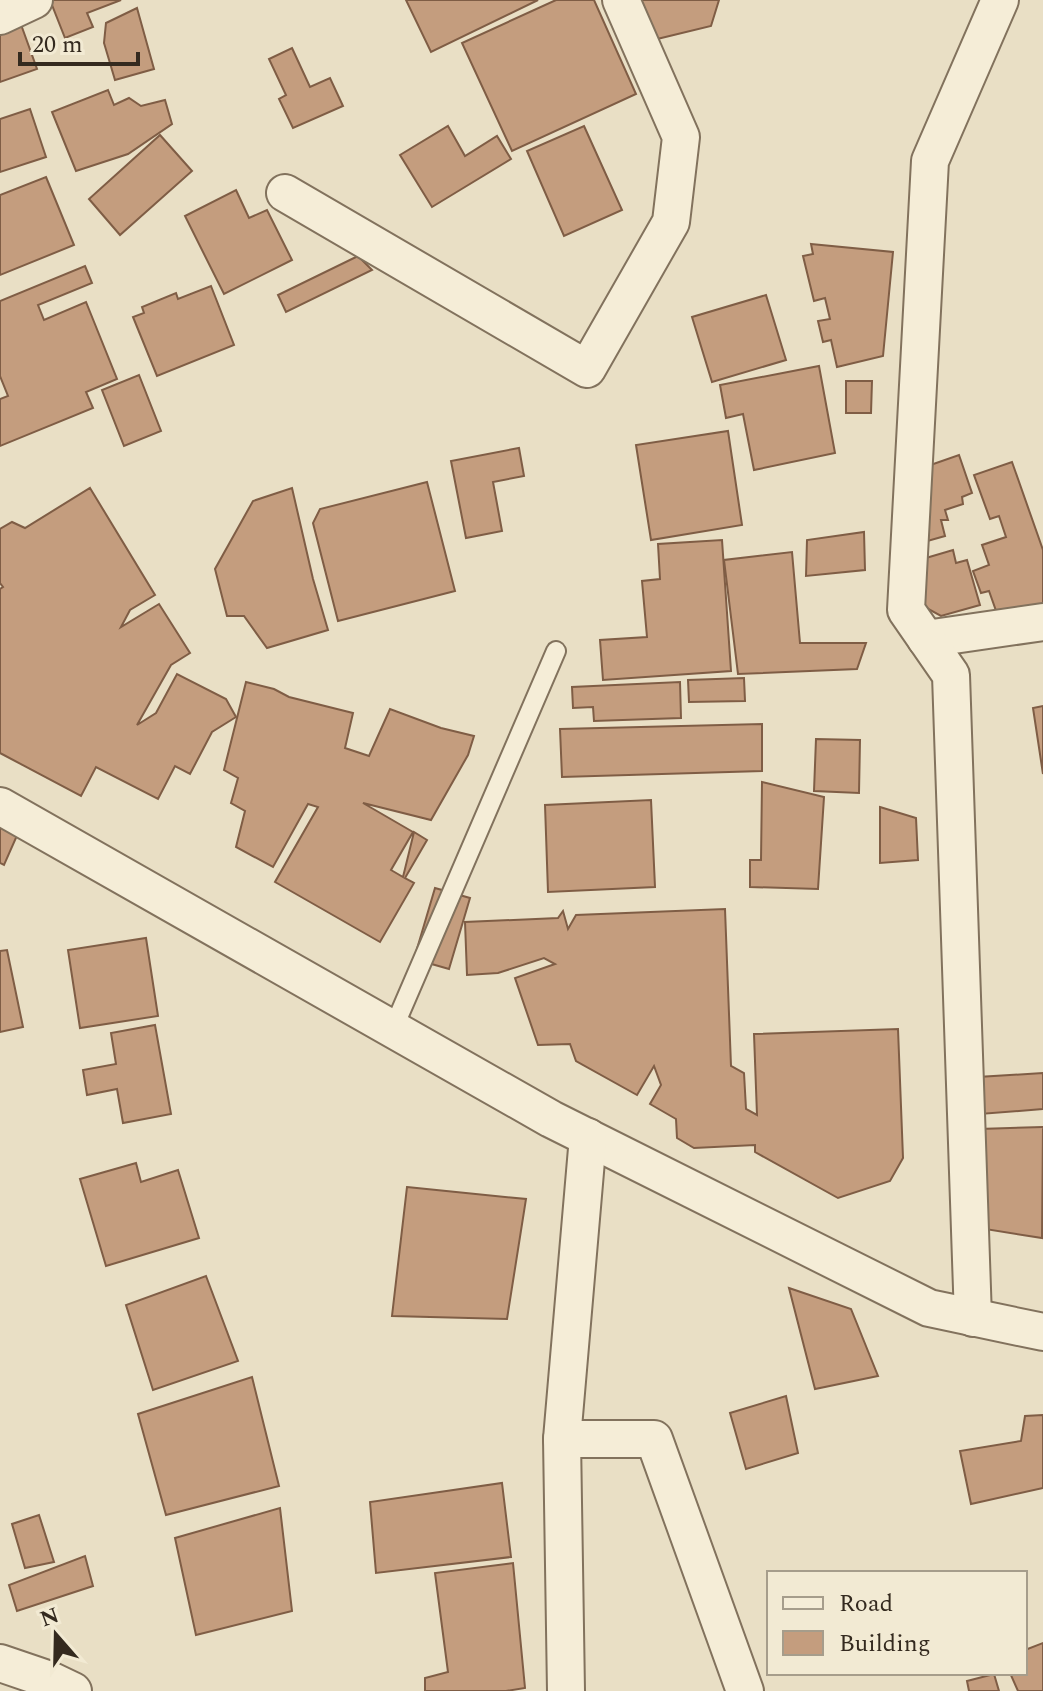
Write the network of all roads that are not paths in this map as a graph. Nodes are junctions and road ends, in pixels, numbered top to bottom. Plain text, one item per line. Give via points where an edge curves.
1 (34, 0) edge
2 (621, 0) edge
3 (1000, 0) edge
4 (0, 16) edge
5 (285, 193) dead end
6 (1043, 622) edge
7 (926, 639) junction
8 (556, 651) dead end
9 (0, 806) edge
10 (393, 1029) junction
11 (588, 1137) junction
12 (973, 1318) junction
13 (1043, 1332) edge
14 (562, 1439) junction
15 (0, 1663) edge
16 (73, 1691) edge
17 (566, 1691) edge
18 (745, 1691) edge

1 - 4 street
2 - 5 street via 681,137 671,222 587,369
3 - 7 street via 930,161 906,610
6 - 7 street
7 - 12 street via 951,675
8 - 10 lane
9 - 10 street
10 - 11 street
11 - 12 street via 929,1308
11 - 14 street
12 - 13 street
14 - 17 street
14 - 18 street via 654,1439
15 - 16 street

